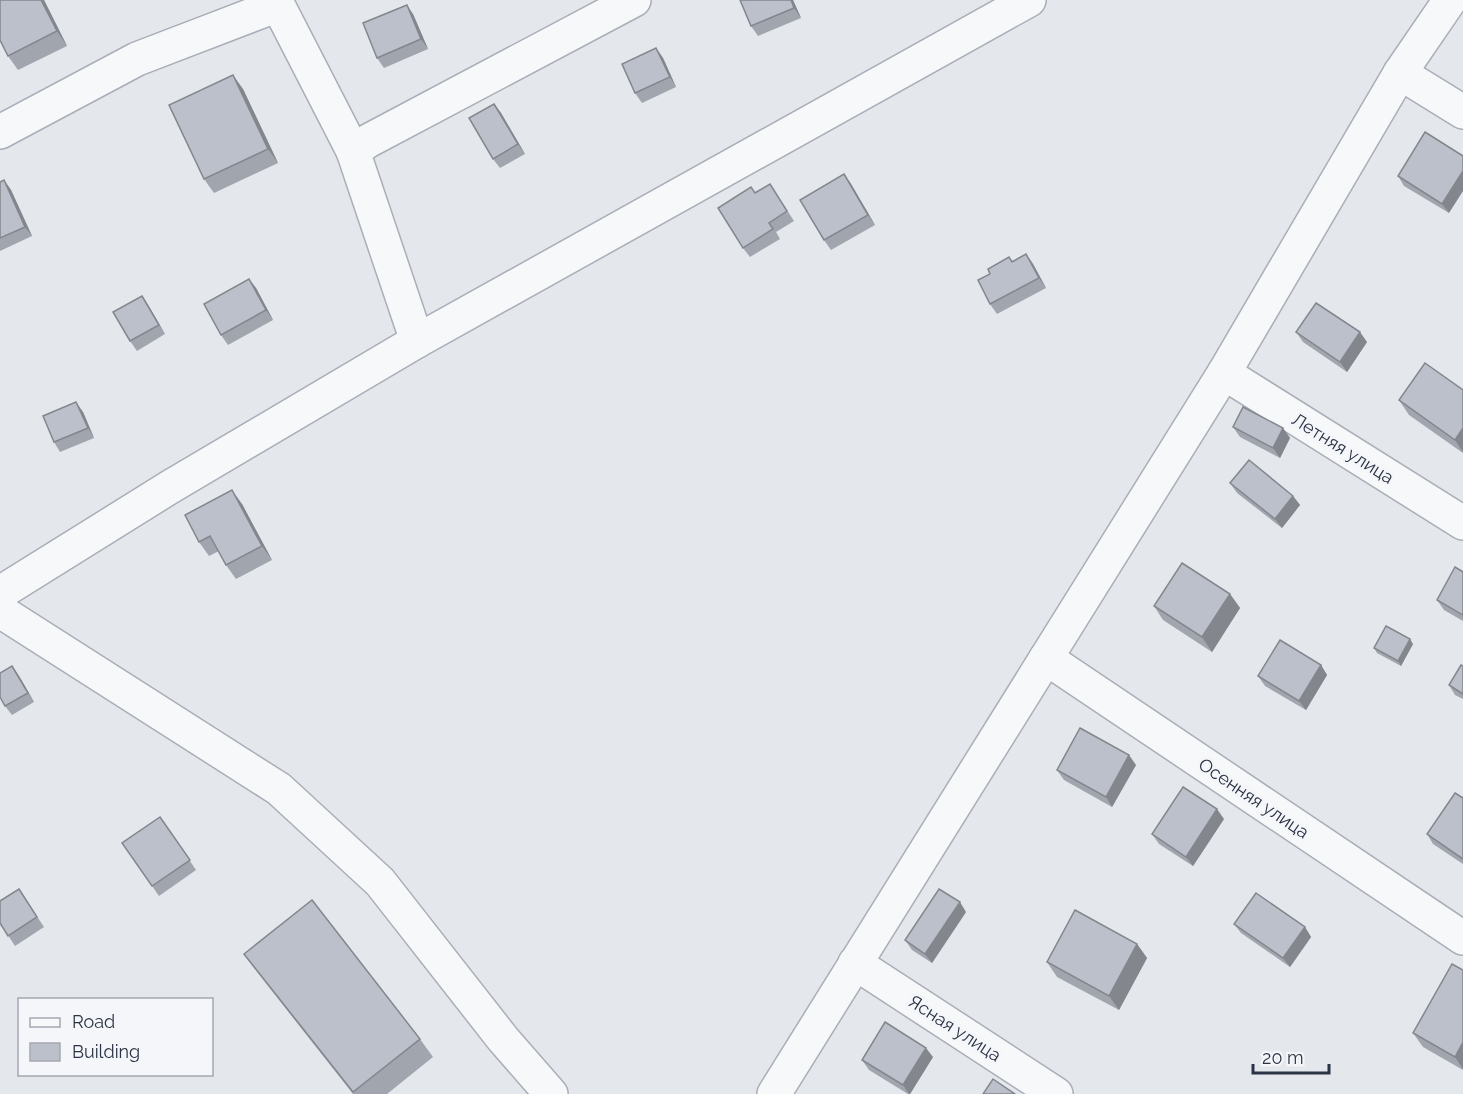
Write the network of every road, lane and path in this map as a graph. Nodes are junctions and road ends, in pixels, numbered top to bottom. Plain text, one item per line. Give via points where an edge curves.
1 (634, 0) edge
2 (1029, 0) edge
3 (1450, 0) edge
4 (1400, 73) junction
5 (1463, 112) edge
6 (0, 132) edge
7 (353, 151) junction
8 (417, 341) junction
9 (1224, 373) junction
10 (1463, 523) edge
11 (0, 593) edge
12 (0, 611) edge
13 (1046, 658) junction
14 (1463, 938) edge
15 (855, 963) junction
16 (551, 1094) edge
17 (774, 1094) edge
18 (1056, 1094) edge

1 - 7 street
2 - 8 street
3 - 4 street
4 - 5 street
4 - 9 street
6 - 7 street via 137,59 278,5
7 - 8 street
8 - 11 street
9 - 10 street, Летняя улица
9 - 13 street
12 - 16 street via 279,789 380,882
13 - 14 street, Осенняя улица
13 - 15 street
15 - 17 street
15 - 18 street, Ясная улица

